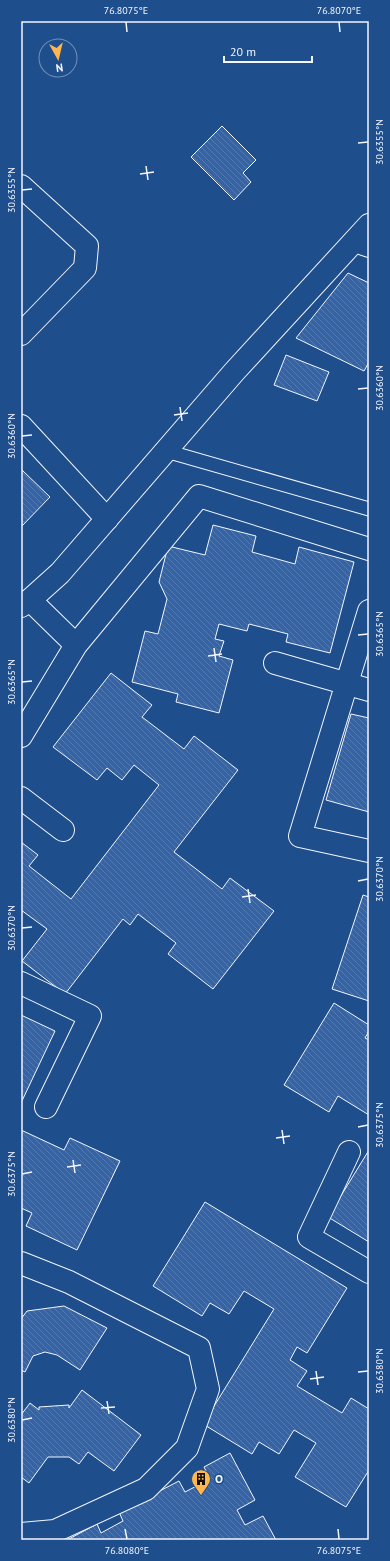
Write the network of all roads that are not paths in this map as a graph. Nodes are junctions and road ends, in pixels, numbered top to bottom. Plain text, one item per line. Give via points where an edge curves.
1 (21, 186) edge
2 (364, 238) edge
3 (21, 334) edge
4 (21, 426) edge
5 (166, 451) junction
6 (369, 509) edge
7 (108, 519) junction
8 (369, 548) edge
9 (26, 603) edge
10 (369, 611) edge
11 (76, 645) junction
12 (275, 663) dead end
13 (348, 684) junction
14 (369, 690) edge
15 (21, 736) edge
16 (21, 798) edge
17 (63, 830) dead end
18 (369, 851) edge
19 (21, 983) edge
20 (46, 1107) dead end
21 (350, 1152) dead end
22 (21, 1263) edge
23 (369, 1272) edge
24 (21, 1534) edge
25 (56, 1536) edge

1 - 3 street via 87,246 85,268
2 - 5 street via 234,372
4 - 7 street
5 - 6 lane
5 - 7 street
7 - 9 street via 60,573
8 - 11 street via 199,496
9 - 11 street
10 - 13 street
11 - 15 street
12 - 13 street
13 - 14 street
13 - 18 street via 300,836
16 - 17 street
19 - 20 street via 90,1016
21 - 23 street via 309,1237
22 - 25 street via 69,1282 198,1348 208,1389 187,1448 146,1489
24 - 25 street

